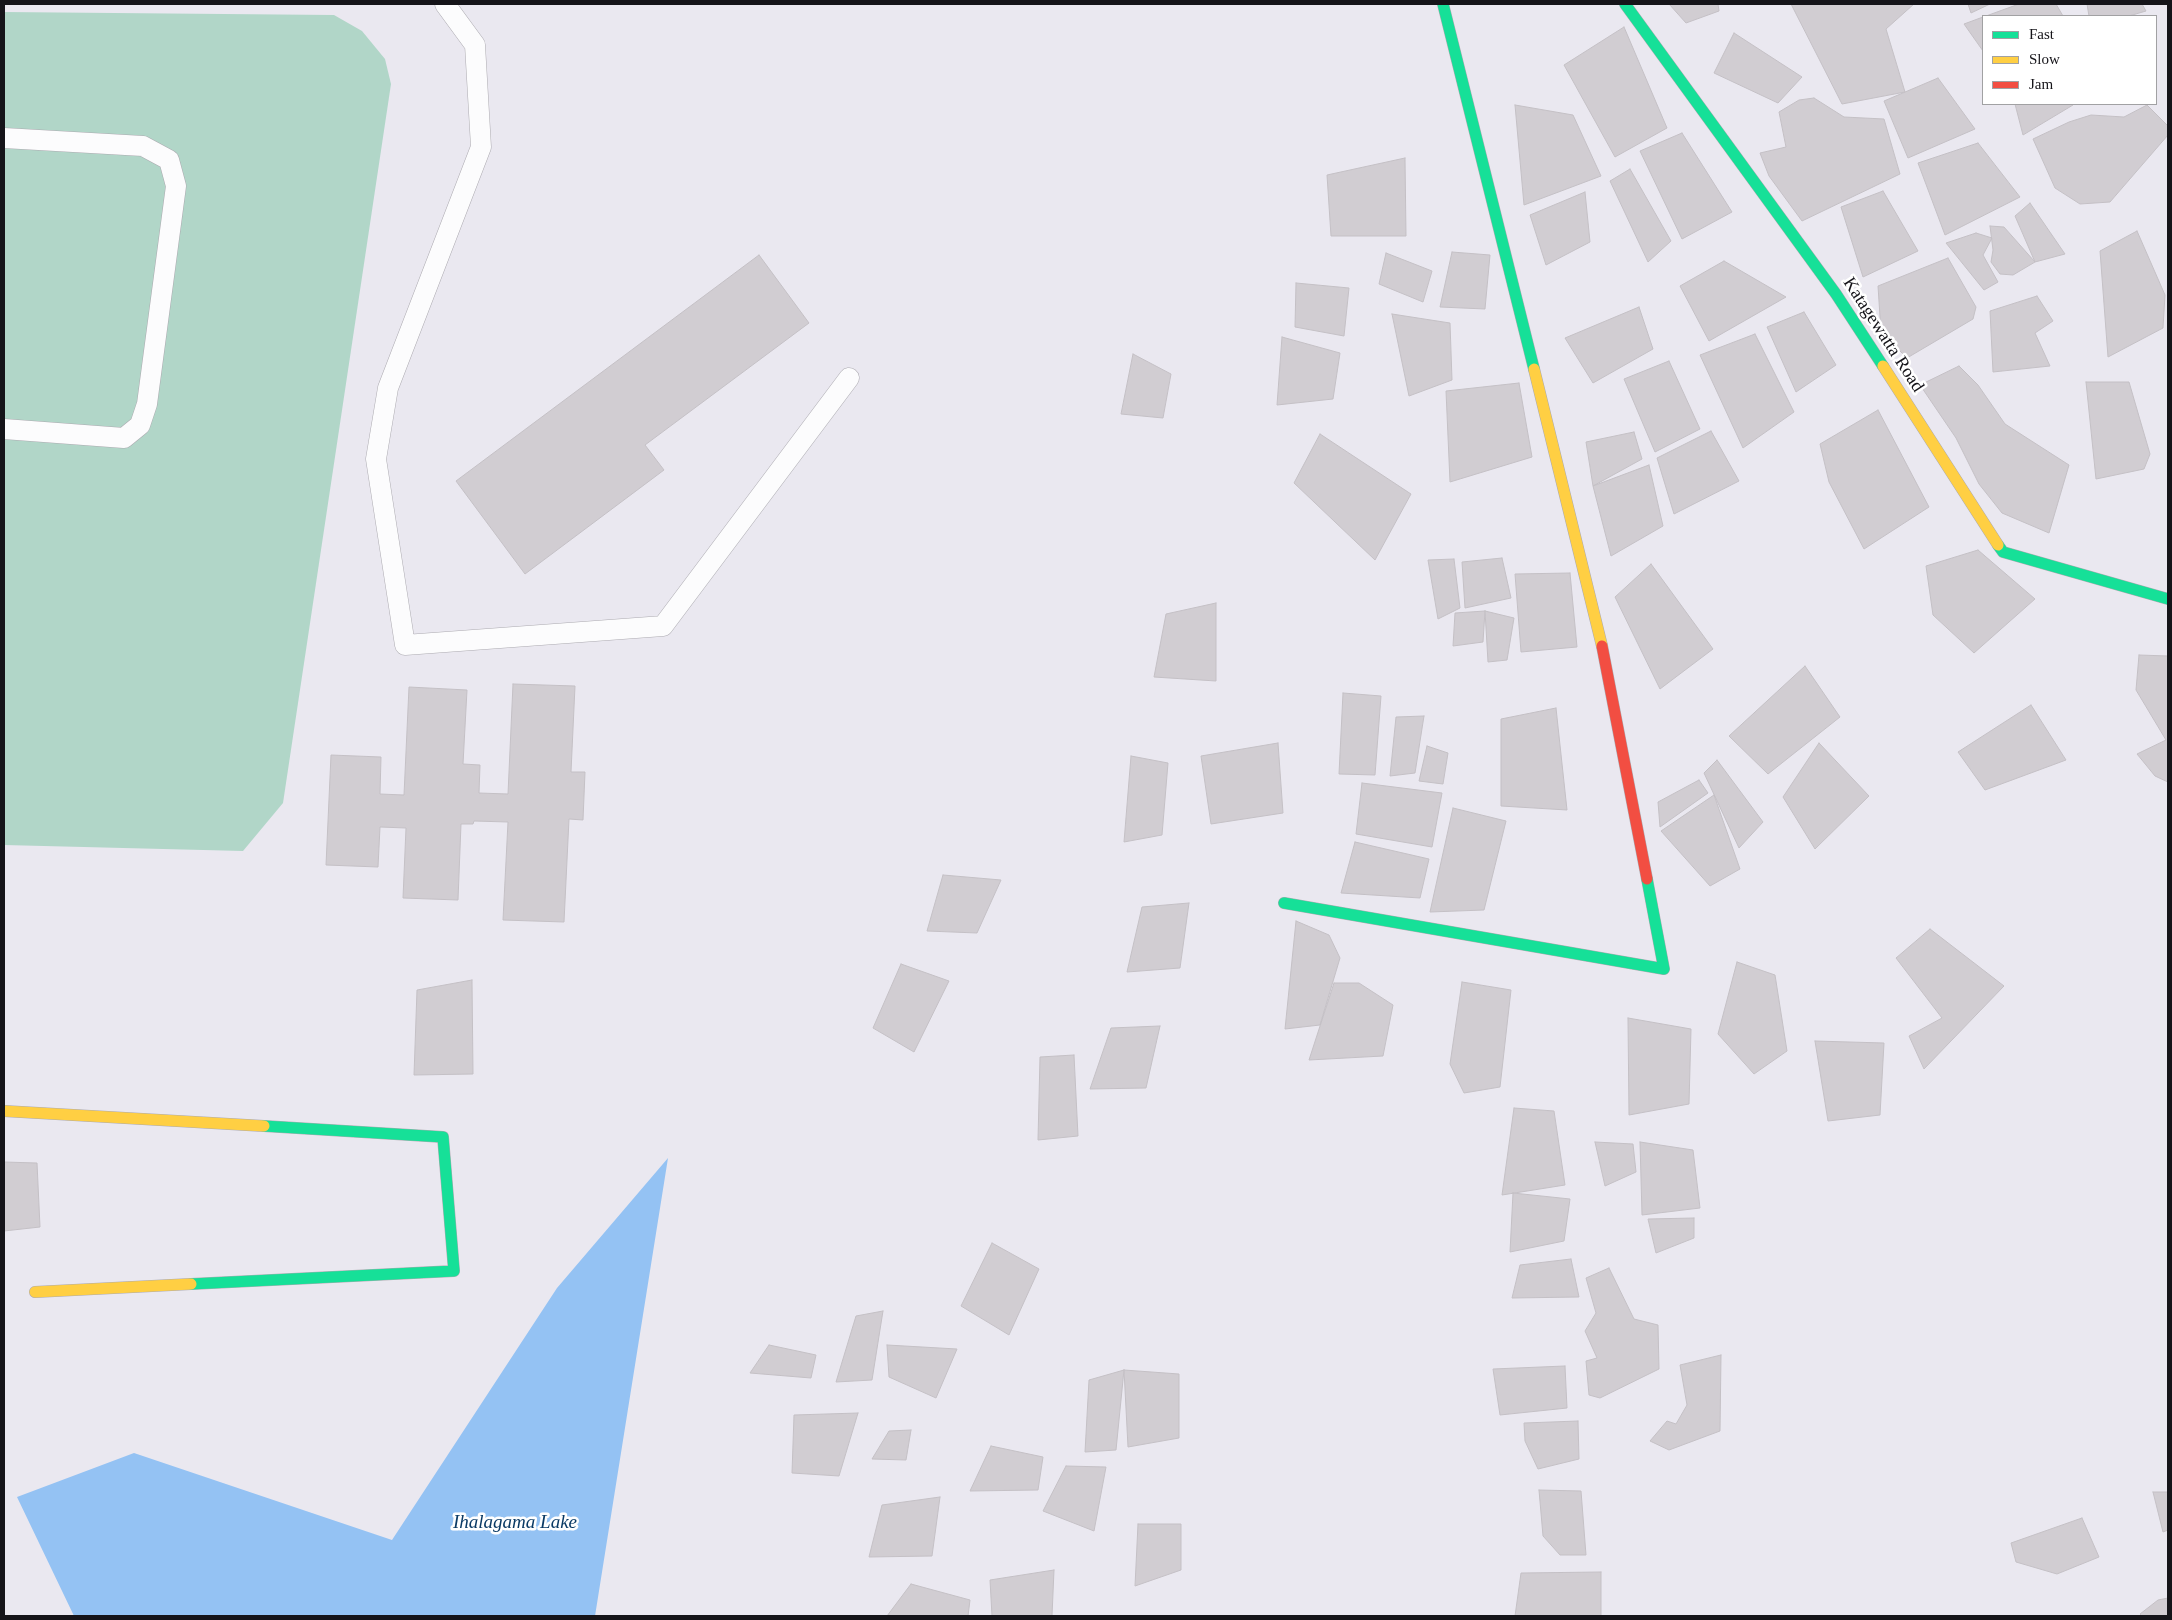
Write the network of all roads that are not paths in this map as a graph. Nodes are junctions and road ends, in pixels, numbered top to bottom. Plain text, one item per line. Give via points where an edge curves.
1 (445, 4) edge
2 (1443, 4) edge
3 (1625, 4) edge
4 (4, 138) edge
5 (849, 378) dead end
6 (4, 430) edge
7 (2168, 599) edge
8 (1284, 903) dead end
9 (4, 1111) edge
10 (35, 1292) dead end

1 - 5 lane via 475,45 481,147 388,388 376,459 405,645 663,626
2 - 8 street via 1599,630 1664,969
3 - 7 street, Katagewatta Road via 1836,294 2003,552
4 - 6 lane via 143,146 169,160 176,186 147,404 140,425 124,438
9 - 10 street via 443,1137 454,1271

